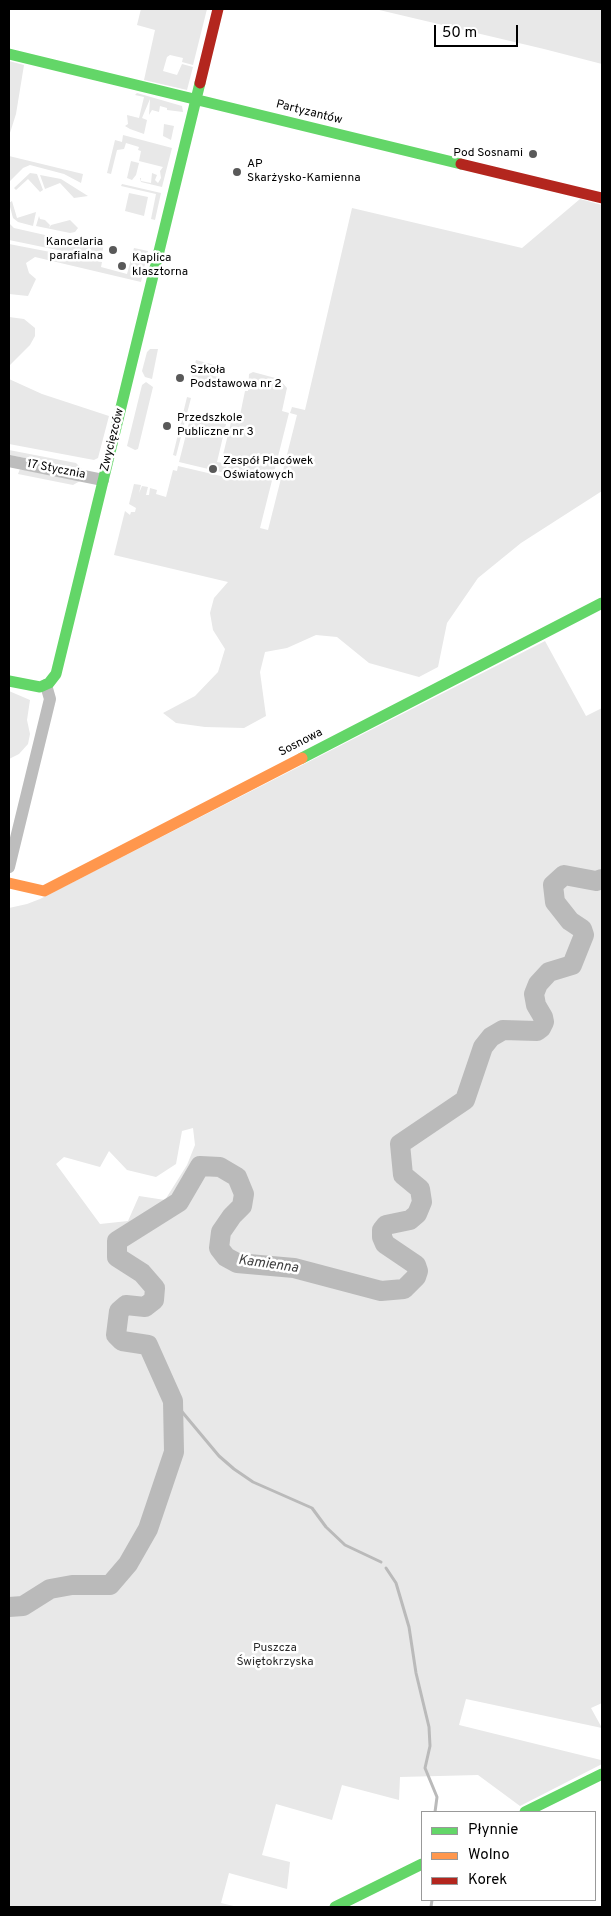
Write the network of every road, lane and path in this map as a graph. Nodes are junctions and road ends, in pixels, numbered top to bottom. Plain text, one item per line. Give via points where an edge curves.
1 (218, 9) edge
2 (9, 54) edge
3 (196, 99) junction
4 (602, 198) edge
5 (9, 461) edge
6 (103, 480) junction
7 (602, 603) edge
8 (9, 681) edge
9 (46, 685) junction
10 (9, 868) edge
11 (9, 883) edge
12 (602, 1774) edge
13 (527, 1811) edge
14 (421, 1864) edge
15 (335, 1907) edge

1 - 3 street, Zwycięzców
2 - 3 street, Partyzantów
3 - 4 street, Partyzantów
3 - 6 street, Zwycięzców
5 - 6 street, 17 Stycznia
6 - 9 street, Zwycięzców via 56,674
7 - 11 street, Sosnowa via 44,891
8 - 9 street via 34,687
9 - 10 street via 50,699
12 - 13 street
14 - 15 street

